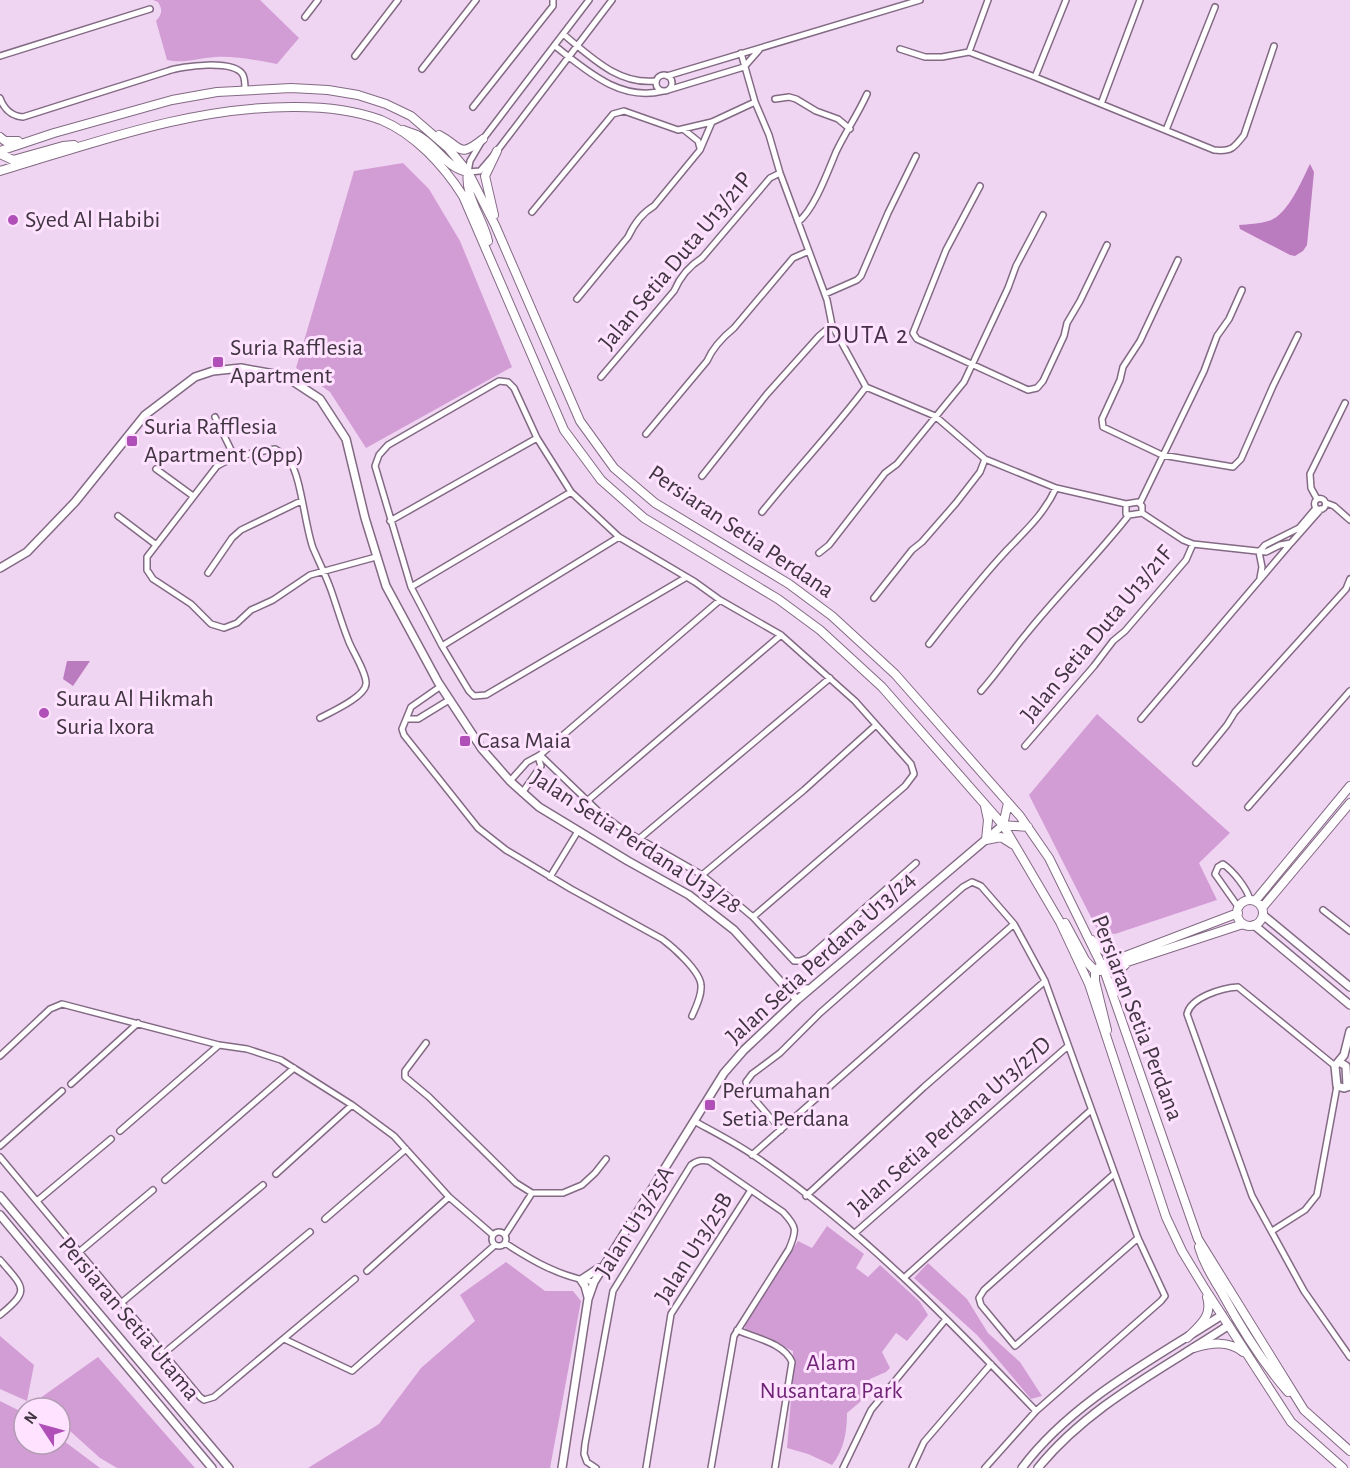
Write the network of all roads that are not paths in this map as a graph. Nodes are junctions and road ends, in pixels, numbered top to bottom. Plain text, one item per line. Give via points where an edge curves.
1 (318, 0) edge
2 (398, 0) edge
3 (476, 0) edge
4 (589, 0) edge
5 (612, 0) edge
6 (920, 0) edge
7 (988, 0) edge
8 (1066, 0) edge
9 (1140, 0) edge
10 (553, 3) edge
11 (1215, 7) dead end
12 (150, 9) dead end
13 (305, 17) dead end
14 (563, 34) junction
15 (555, 45) junction
16 (578, 46) junction
17 (1274, 46) dead end
18 (760, 49) junction
19 (900, 49) dead end
20 (969, 52) junction
21 (741, 54) junction
22 (0, 56) edge
23 (355, 56) dead end
24 (569, 57) junction
25 (744, 67) junction
26 (422, 69) dead end
27 (668, 76) junction
28 (1035, 76) junction
29 (656, 81) junction
30 (245, 90) junction
31 (665, 91) junction
32 (867, 94) dead end
33 (0, 98) edge
34 (775, 99) dead end
35 (754, 102) junction
36 (1101, 104) junction
37 (473, 107) dead end
38 (712, 122) junction
39 (395, 128) junction
40 (427, 129) junction
41 (683, 129) junction
42 (850, 129) junction
43 (1166, 130) junction
44 (54, 133) junction
45 (0, 138) edge
46 (483, 140) junction
47 (88, 144) junction
48 (700, 150) junction
49 (497, 152) junction
50 (0, 153) edge
51 (916, 156) dead end
52 (0, 171) edge
53 (468, 172) junction
54 (780, 172) junction
55 (980, 186) dead end
56 (532, 212) dead end
57 (1043, 214) dead end
58 (798, 222) junction
59 (495, 225) junction
60 (1107, 245) dead end
61 (809, 251) junction
62 (491, 257) junction
63 (1178, 260) dead end
64 (1242, 290) dead end
65 (825, 294) junction
66 (577, 298) dead end
67 (832, 325) junction
68 (1298, 336) dead end
69 (972, 365) junction
70 (602, 377) dead end
71 (866, 387) junction
72 (1345, 402) dead end
73 (935, 416) junction
74 (215, 417) dead end
75 (646, 434) dead end
76 (537, 438) junction
77 (1162, 455) junction
78 (235, 458) junction
79 (985, 459) junction
80 (156, 469) dead end
81 (702, 476) dead end
82 (1056, 488) junction
83 (571, 492) junction
84 (193, 496) junction
85 (1317, 499) junction
86 (301, 501) junction
87 (1140, 503) junction
88 (1326, 503) junction
89 (1126, 504) junction
90 (1319, 508) junction
91 (762, 512) dead end
92 (1142, 513) junction
93 (1129, 515) junction
94 (118, 516) dead end
95 (1350, 520) edge
96 (390, 521) junction
97 (619, 537) junction
98 (1291, 543) junction
99 (155, 544) junction
100 (1193, 544) junction
101 (1259, 552) junction
102 (819, 553) dead end
103 (376, 557) junction
104 (0, 568) edge
105 (323, 570) junction
106 (208, 573) dead end
107 (685, 578) junction
108 (1350, 579) edge
109 (1259, 580) junction
110 (411, 587) junction
111 (1348, 589) edge
112 (874, 598) dead end
113 (720, 600) junction
114 (782, 635) junction
115 (929, 644) dead end
116 (442, 646) junction
117 (830, 678) junction
118 (441, 686) junction
119 (981, 691) dead end
120 (1350, 691) edge
121 (449, 699) junction
122 (320, 718) dead end
123 (407, 719) junction
124 (1141, 719) dead end
125 (876, 725) junction
126 (1025, 746) dead end
127 (539, 756) junction
128 (1196, 763) dead end
129 (510, 781) junction
130 (1350, 786) edge
131 (522, 793) junction
132 (587, 801) junction
133 (1008, 803) junction
134 (1350, 803) edge
135 (985, 804) junction
136 (1248, 807) dead end
137 (1003, 825) junction
138 (1028, 827) junction
139 (578, 831) junction
140 (639, 839) junction
141 (986, 840) junction
142 (1016, 846) junction
143 (916, 863) dead end
144 (702, 875) junction
145 (550, 877) junction
146 (1252, 901) junction
147 (1049, 903) junction
148 (1238, 910) junction
149 (1323, 910) dead end
150 (1262, 912) junction
151 (753, 916) junction
152 (1014, 924) junction
153 (1244, 924) junction
154 (1254, 925) junction
155 (1350, 931) edge
156 (1088, 936) junction
157 (1128, 959) junction
158 (1100, 969) junction
159 (1046, 981) junction
160 (1350, 987) edge
161 (786, 988) junction
162 (809, 989) junction
163 (1341, 997) junction
164 (1114, 999) junction
165 (796, 1000) junction
166 (1350, 1005) edge
167 (784, 1011) junction
168 (692, 1016) dead end
169 (138, 1023) junction
170 (1350, 1031) edge
171 (426, 1043) dead end
172 (1107, 1044) junction
173 (219, 1045) junction
174 (1068, 1046) junction
175 (0, 1056) edge
176 (1342, 1063) edge
177 (294, 1068) junction
178 (71, 1084) dead end
179 (1337, 1086) junction
180 (1349, 1086) edge
181 (62, 1091) dead end
182 (352, 1105) junction
183 (1091, 1110) junction
184 (694, 1121) junction
185 (781, 1130) junction
186 (120, 1131) dead end
187 (111, 1138) dead end
188 (0, 1146) edge
189 (406, 1149) junction
190 (752, 1155) junction
191 (0, 1157) edge
192 (606, 1159) dead end
193 (276, 1174) dead end
194 (1113, 1174) junction
195 (165, 1179) dead end
196 (263, 1185) dead end
197 (153, 1190) dead end
198 (751, 1190) junction
199 (532, 1193) junction
200 (0, 1196) edge
201 (806, 1196) junction
202 (450, 1197) junction
203 (37, 1201) junction
204 (0, 1215) edge
205 (325, 1219) dead end
206 (1272, 1231) junction
207 (310, 1232) dead end
208 (855, 1233) junction
209 (505, 1234) junction
210 (493, 1235) junction
211 (1138, 1239) junction
212 (1198, 1239) junction
213 (505, 1243) junction
214 (495, 1245) junction
215 (79, 1252) junction
216 (0, 1260) edge
217 (603, 1265) junction
218 (367, 1270) dead end
219 (905, 1277) junction
220 (355, 1280) dead end
221 (581, 1280) junction
222 (594, 1282) junction
223 (1205, 1289) junction
224 (588, 1299) junction
225 (121, 1303) junction
226 (1222, 1314) junction
227 (0, 1315) edge
228 (1234, 1315) junction
229 (946, 1319) junction
230 (1229, 1325) junction
231 (737, 1330) junction
232 (1187, 1338) junction
233 (284, 1339) junction
234 (1350, 1344) edge
235 (1194, 1348) junction
236 (1343, 1348) junction
237 (163, 1354) junction
238 (1249, 1357) junction
239 (1350, 1357) edge
240 (991, 1364) junction
241 (1304, 1410) junction
242 (1035, 1411) junction
243 (1350, 1451) edge
244 (212, 1468) edge
245 (228, 1468) edge
246 (562, 1468) edge
247 (596, 1468) edge
248 (646, 1468) edge
249 (711, 1468) edge
250 (775, 1468) edge
251 (843, 1468) edge
252 (912, 1468) edge
253 (985, 1468) edge
254 (1022, 1468) edge
255 (1038, 1468) edge
256 (1343, 1468) edge

1 - 13 street
2 - 23 street
3 - 26 street
4 - 14 street
5 - 16 street
6 - 18 street
7 - 20 street
8 - 28 street
9 - 36 street
10 - 37 street
11 - 43 street
12 - 22 street
14 - 15 street
14 - 16 street
15 - 24 street
15 - 46 street
16 - 24 street
16 - 29 street via 627,79
17 - 43 street via 1244,135 1235,146 1226,152 1214,150
18 - 21 street
18 - 25 street
19 - 20 street via 925,57
20 - 28 street
21 - 25 street
21 - 27 street
24 - 31 street via 602,81 631,93
24 - 49 street
25 - 31 street
25 - 35 street
27 - 29 street
27 - 31 street via 672,83
28 - 36 street
29 - 31 street via 656,86
30 - 33 street via 239,70 196,65 23,117 10,112
30 - 40 main road, Persiaran Setia Perdana via 291,88 358,95 411,116
30 - 44 main road, Persiaran Setia Perdana via 172,100
32 - 42 street
34 - 42 street via 796,99
35 - 38 street
35 - 54 street
36 - 43 street
38 - 41 street
38 - 48 street
39 - 47 main road, Persiaran Setia Perdana via 348,111 273,107 178,119
39 - 53 main road via 418,135 452,167
39 - 62 main road, Persiaran Setia Perdana via 429,154 453,180
40 - 46 main road via 460,150 470,150
40 - 53 main road, Persiaran Setia Perdana
41 - 48 street via 698,141
41 - 56 street via 624,111 613,114
42 - 58 street via 806,216
44 - 45 main road via 14,142
44 - 50 main road, Persiaran Setia Perdana
46 - 53 street
47 - 50 main road via 63,146 13,160
47 - 52 main road, Persiaran Setia Perdana
48 - 66 street via 654,206 646,210
49 - 53 street via 480,171
49 - 59 main road via 485,176
51 - 65 street via 861,276
53 - 59 main road, Persiaran Setia Perdana
53 - 62 main road via 468,191 484,227
54 - 58 street
54 - 70 street, Jalan Setia Duta U13/21P via 770,178 702,258 692,264
55 - 69 street via 946,250 913,333 917,339
57 - 69 street
58 - 61 street
59 - 133 main road, Persiaran Setia Perdana via 580,421 614,468 655,503 789,584 832,616 896,674
60 - 69 street via 1040,385 1028,390
61 - 65 street
61 - 75 street via 793,258
62 - 135 main road, Persiaran Setia Perdana via 564,430 601,480 644,518 778,599 820,630 882,687
63 - 77 street via 1123,368 1102,419 1103,427
64 - 77 street
65 - 67 street
67 - 71 street
67 - 81 street via 759,402
68 - 77 street via 1237,464 1228,468
69 - 73 street via 964,382
71 - 73 street
71 - 91 street
72 - 85 street via 1310,474
73 - 79 street
73 - 102 street
74 - 78 street
76 - 83 street
76 - 96 street
76 - 96 street via 514,388 499,381 383,450 375,466
77 - 87 street
78 - 84 street via 217,466
78 - 86 street via 275,449 290,461
79 - 82 street
79 - 112 street via 956,503
80 - 84 street
82 - 89 street
82 - 115 street via 1046,508
83 - 97 street
83 - 110 street
84 - 99 street
85 - 88 street
85 - 90 street via 1315,504
86 - 105 street
86 - 106 street via 241,530
87 - 89 street
87 - 92 street
88 - 90 street
88 - 95 street
89 - 93 street via 1125,512
90 - 98 street
90 - 101 street via 1299,528
92 - 93 street
92 - 100 street
93 - 119 street
94 - 99 street
96 - 110 street
97 - 107 street
97 - 116 street
98 - 101 street
98 - 109 street
99 - 105 street via 147,557 149,575 191,604 211,624 224,628
100 - 101 street
100 - 126 street, Jalan Setia Duta U13/21F via 1186,560
101 - 109 street
103 - 104 street, Jalan Setia Perdana U13/28 via 346,439 329,411 320,399 285,376 241,368 195,377 145,415 75,502 27,552
103 - 105 street
103 - 118 street, Jalan Setia Perdana U13/28 via 395,604
105 - 122 street via 366,684 360,696
107 - 113 street
107 - 116 street via 486,695 474,696 469,691
108 - 111 street
109 - 124 street
110 - 116 street
111 - 128 street via 1235,712
113 - 114 street
113 - 127 street
114 - 117 street
114 - 132 street
117 - 125 street
117 - 140 street
118 - 121 street, Jalan Setia Perdana U13/28
118 - 123 street via 411,707
120 - 136 street
121 - 123 street via 418,719
121 - 129 street, Jalan Setia Perdana U13/28 via 482,749
123 - 145 street via 402,729 404,735 478,828
125 - 144 street
125 - 151 street via 911,764 911,780
127 - 129 street via 531,758
127 - 131 street via 542,766
127 - 132 street
129 - 131 street, Jalan Setia Perdana U13/28
130 - 146 main road
131 - 139 street, Jalan Setia Perdana U13/28
132 - 140 street
133 - 137 main road
133 - 138 main road, Persiaran Setia Perdana
134 - 150 main road
135 - 137 main road, Persiaran Setia Perdana
135 - 141 main road
137 - 138 main road
137 - 141 street, Jalan Setia Perdana U13/24
137 - 142 main road, Persiaran Setia Perdana
138 - 156 main road, Persiaran Setia Perdana via 1049,858
139 - 145 street
139 - 161 street, Jalan Setia Perdana U13/28 via 689,895 734,930
140 - 144 street
141 - 142 main road via 1001,837
141 - 162 street, Jalan Setia Perdana U13/24
142 - 147 main road, Persiaran Setia Perdana
143 - 151 street via 808,958 794,961
144 - 151 street
145 - 168 street via 671,946 700,981
146 - 148 main road via 1243,903
146 - 148 street via 1228,867 1218,867 1215,874
146 - 150 main road
147 - 158 main road via 1068,927 1085,960
147 - 172 main road, Persiaran Setia Perdana via 1089,984
148 - 153 main road
148 - 157 main road
149 - 155 street
150 - 154 main road via 1260,922
150 - 160 street
152 - 159 street
152 - 185 street
152 - 185 street via 981,886 972,882 963,886 746,1082 748,1092
153 - 154 main road
153 - 157 main road
154 - 163 street
156 - 157 main road via 1106,952
156 - 158 main road, Persiaran Setia Perdana
157 - 158 main road
157 - 164 main road via 1114,982
158 - 164 main road, Persiaran Setia Perdana
158 - 172 main road via 1095,981
159 - 174 street
159 - 201 street
160 - 163 street
161 - 162 street
161 - 165 street, Jalan Setia Perdana U13/28
161 - 167 street
162 - 165 street, Jalan Setia Perdana U13/24
163 - 166 street
164 - 212 main road, Persiaran Setia Perdana
165 - 167 street, Jalan Setia Perdana U13/24
167 - 184 street, Jalan Setia Perdana U13/24 via 724,1073
169 - 173 street
169 - 175 street via 62,1004 50,1010
169 - 178 street
170 - 176 street
171 - 199 street via 405,1071 405,1077 516,1184
172 - 223 main road, Persiaran Setia Perdana via 1167,1217
173 - 177 street via 281,1059
173 - 186 street
174 - 183 street
174 - 208 street, Jalan Setia Perdana U13/27D
176 - 179 street
176 - 180 street
176 - 206 street via 1239,987 1195,1001 1189,1008 1187,1014 1252,1196
177 - 182 street
177 - 195 street
179 - 180 street
179 - 206 street via 1317,1195 1305,1210
181 - 188 street
182 - 189 street
182 - 193 street
183 - 194 street
183 - 219 street
184 - 190 street
184 - 217 street, Jalan Setia Perdana U13/24
185 - 190 street
187 - 203 street
189 - 202 street
189 - 205 street
190 - 201 street
191 - 203 street
192 - 199 street via 582,1185 563,1193
194 - 211 street
194 - 211 street via 984,1290 979,1298 981,1305 1015,1346
196 - 225 street
197 - 215 street
198 - 231 street, Jalan U13/25A via 783,1212 793,1222 796,1233
198 - 247 street, Jalan U13/25A via 709,1161 691,1165 617,1282 610,1298 585,1444 587,1462
198 - 248 street, Jalan U13/25B via 671,1314
199 - 209 street
200 - 245 street, Persiaran Setia Utama
201 - 208 street
202 - 210 street
202 - 218 street
203 - 215 street
204 - 244 street, Persiaran Setia Utama
206 - 236 street via 1304,1291
207 - 237 street
208 - 219 street
209 - 210 street
209 - 213 street
210 - 214 street
211 - 242 street via 1165,1296
212 - 228 main road via 1203,1260
212 - 241 main road, Persiaran Setia Perdana
213 - 214 street
213 - 221 street via 542,1266
214 - 233 street via 352,1371
215 - 225 street
216 - 227 street via 20,1283 21,1292 18,1300
217 - 221 street
217 - 222 street, Jalan Setia Perdana U13/24
219 - 229 street
220 - 233 street
221 - 222 street
221 - 224 street
222 - 224 street, Jalan Setia Perdana U13/24
223 - 226 main road, Persiaran Setia Perdana
223 - 232 main road via 1209,1312
224 - 246 street, Jalan Setia Perdana U13/24
225 - 237 street
226 - 228 main road
226 - 230 main road, Persiaran Setia Perdana
226 - 232 street
228 - 230 main road
228 - 241 main road via 1268,1369
229 - 240 street
229 - 251 street via 871,1410
230 - 235 street
230 - 238 main road, Persiaran Setia Perdana
231 - 249 street
231 - 250 street via 779,1347 792,1362
232 - 254 street via 1087,1404 1045,1441
233 - 237 street via 214,1397 204,1400
234 - 236 street
235 - 238 main road via 1223,1343 1238,1347
235 - 255 street via 1100,1409
236 - 239 street
238 - 256 main road, Persiaran Setia Perdana via 1291,1422
240 - 242 street
240 - 252 street via 924,1442
241 - 243 main road, Persiaran Setia Perdana
242 - 253 street

